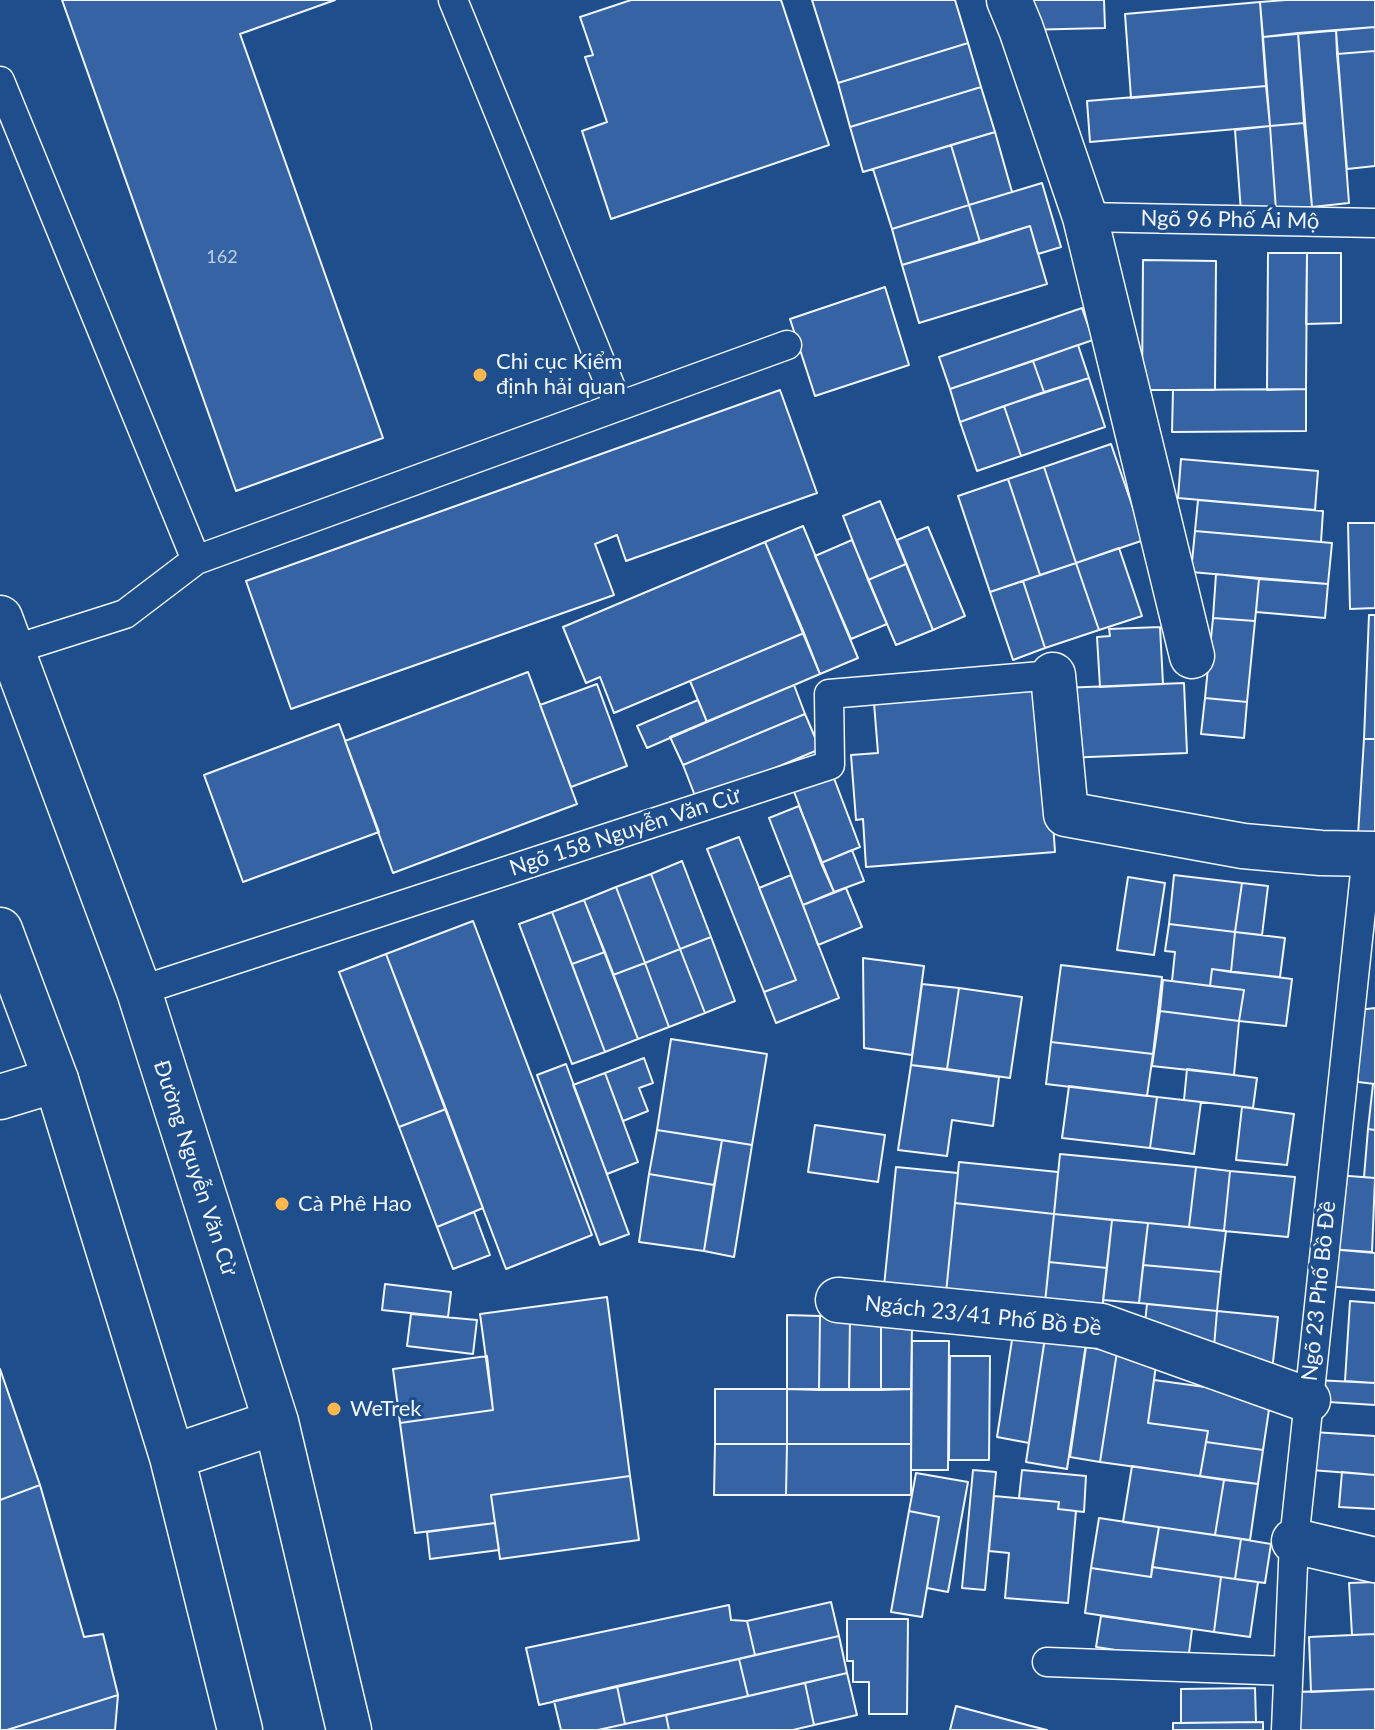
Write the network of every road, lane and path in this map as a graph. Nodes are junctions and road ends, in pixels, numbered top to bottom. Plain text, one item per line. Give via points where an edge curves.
1 (453, 0) edge
2 (1009, 0) edge
3 (0, 81) edge
4 (1085, 217) junction
5 (1375, 223) edge
6 (787, 345) dead end
7 (618, 405) junction
8 (196, 560) junction
9 (6, 634) edge
10 (1192, 656) dead end
11 (1053, 675) joint
12 (1371, 854) edge
13 (0, 930) edge
14 (139, 991) junction
15 (56, 1080) junction
16 (0, 1097) edge
17 (838, 1300) dead end
18 (1308, 1400) junction
19 (276, 1422) junction
20 (172, 1457) junction
21 (1294, 1541) junction
22 (1375, 1560) edge
23 (1047, 1662) dead end
24 (1288, 1671) junction
25 (240, 1730) edge
26 (349, 1730) edge
27 (1286, 1730) edge

1 - 7 lane
2 - 4 main road
3 - 8 lane
4 - 5 lane, Ngõ 96 Phố Ái Mộ
4 - 10 main road
6 - 7 lane
7 - 8 lane
8 - 9 lane via 125,614
9 - 14 main road, Đường Nguyễn Văn Cừ
11 - 12 main road via 1066,814 1243,846
11 - 14 lane, Ngõ 158 Nguyễn Văn Cừ via 829,694 830,765
12 - 18 lane, Ngõ 23 Phố Bồ Đề
13 - 15 main road
14 - 19 main road, Đường Nguyễn Văn Cừ
15 - 16 main road
15 - 20 main road
17 - 18 main road, Ngách 23/41 Phố Bồ Đề via 1101,1326
18 - 21 lane, Ngõ 23 Phố Bồ Đề
19 - 20 main road
19 - 26 main road, Đường Nguyễn Văn Cừ
20 - 25 main road
21 - 22 main road
21 - 24 lane, Ngõ 23 Phố Bồ Đề
23 - 24 lane
24 - 27 lane, Ngõ 23 Phố Bồ Đề

